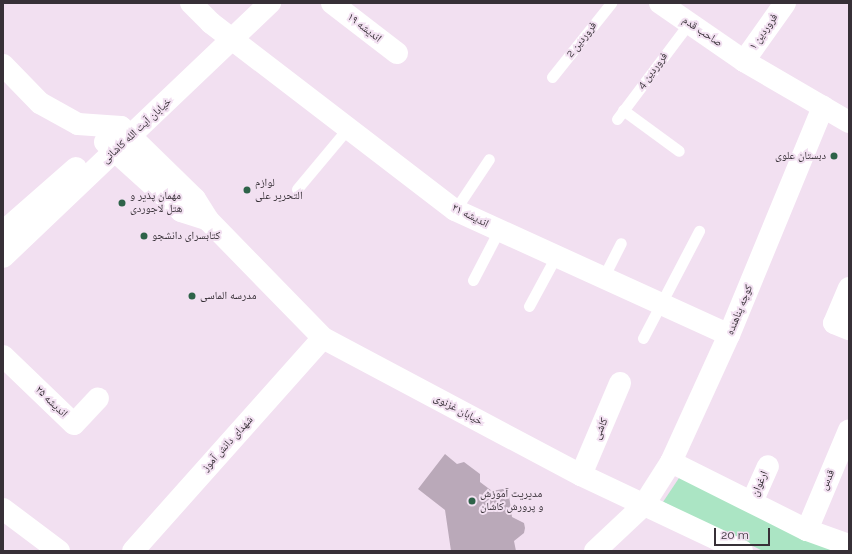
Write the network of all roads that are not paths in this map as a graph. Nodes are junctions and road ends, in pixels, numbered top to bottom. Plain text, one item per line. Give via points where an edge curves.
1 (191, 3) edge
2 (252, 3) edge
3 (270, 3) edge
4 (332, 3) edge
5 (611, 3) edge
6 (660, 3) edge
7 (785, 3) edge
8 (688, 23) junction
9 (228, 35) junction
10 (397, 53) dead end
11 (744, 61) junction
12 (3, 65) edge
13 (552, 77) dead end
14 (823, 107) junction
15 (849, 122) edge
16 (348, 128) junction
17 (126, 132) junction
18 (110, 147) junction
19 (679, 151) dead end
20 (489, 159) dead end
21 (297, 189) dead end
22 (455, 210) junction
23 (208, 220) junction
24 (499, 230) junction
25 (699, 231) dead end
26 (3, 232) edge
27 (621, 243) dead end
28 (556, 256) junction
29 (3, 258) edge
30 (603, 278) junction
31 (473, 280) dead end
32 (849, 288) edge
33 (661, 304) junction
34 (529, 306) dead end
35 (849, 329) edge
36 (729, 335) junction
37 (324, 338) junction
38 (643, 338) dead end
39 (3, 356) edge
40 (620, 383) dead end
41 (98, 398) dead end
42 (849, 430) edge
43 (671, 462) junction
44 (768, 466) dead end
45 (581, 475) junction
46 (752, 502) junction
47 (643, 506) junction
48 (3, 508) edge
49 (807, 530) junction
50 (849, 545) edge
51 (59, 551) edge
52 (133, 551) edge
53 (595, 551) edge
54 (742, 551) edge

1 - 9 street, اندیشه ۲۱ via 211,23
2 - 9 street, خیابان آیت الله کاشانی
3 - 9 street, خیابان آیت الله کاشانی
4 - 10 street, اندیشه ۱۹
5 - 13 lane, فروردین 2
6 - 8 street, صاحب قدم
7 - 11 street, فروردین ۱
8 - 11 street, صاحب قدم
8 - 19 lane, فروردین 4 via 620,114
9 - 16 street, اندیشه ۲۱
9 - 17 street, خیابان آیت الله کاشانی
11 - 14 street, صاحب قدم
12 - 17 street via 40,103 78,124
14 - 15 street, صاحب قدم
14 - 36 street, کوچه پناهنده
16 - 21 lane
16 - 22 street, اندیشه ۲۱
17 - 18 street, خیابان آیت الله کاشانی
17 - 23 street via 195,199
18 - 23 street via 181,211
18 - 26 street, خیابان آیت الله کاشانی
18 - 29 street, خیابان آیت الله کاشانی
20 - 22 lane
22 - 24 street, اندیشه ۲۱
23 - 37 street, خیابان غزنوی
24 - 28 street, اندیشه ۲۱
24 - 31 lane
25 - 33 lane
27 - 30 lane
28 - 30 street, اندیشه ۲۱
28 - 34 lane
30 - 33 street, اندیشه ۲۱
32 - 35 street via 834,323
33 - 36 street, اندیشه ۲۱
33 - 38 lane
36 - 43 street, کوچه پناهنده
37 - 45 street, خیابان غزنوی
37 - 52 street, شهدای دانش آموز
39 - 41 street, اندیشه ۲۵ via 74,424
40 - 45 street, کاشی
42 - 49 street, قدس
43 - 46 street
43 - 47 street, کوچه پناهنده
44 - 46 street, ارغوان
45 - 47 street, خیابان غزنوی
46 - 49 street
47 - 53 street, کوچه پناهنده
47 - 54 street, خیابان غزنوی
48 - 51 street
49 - 50 street

